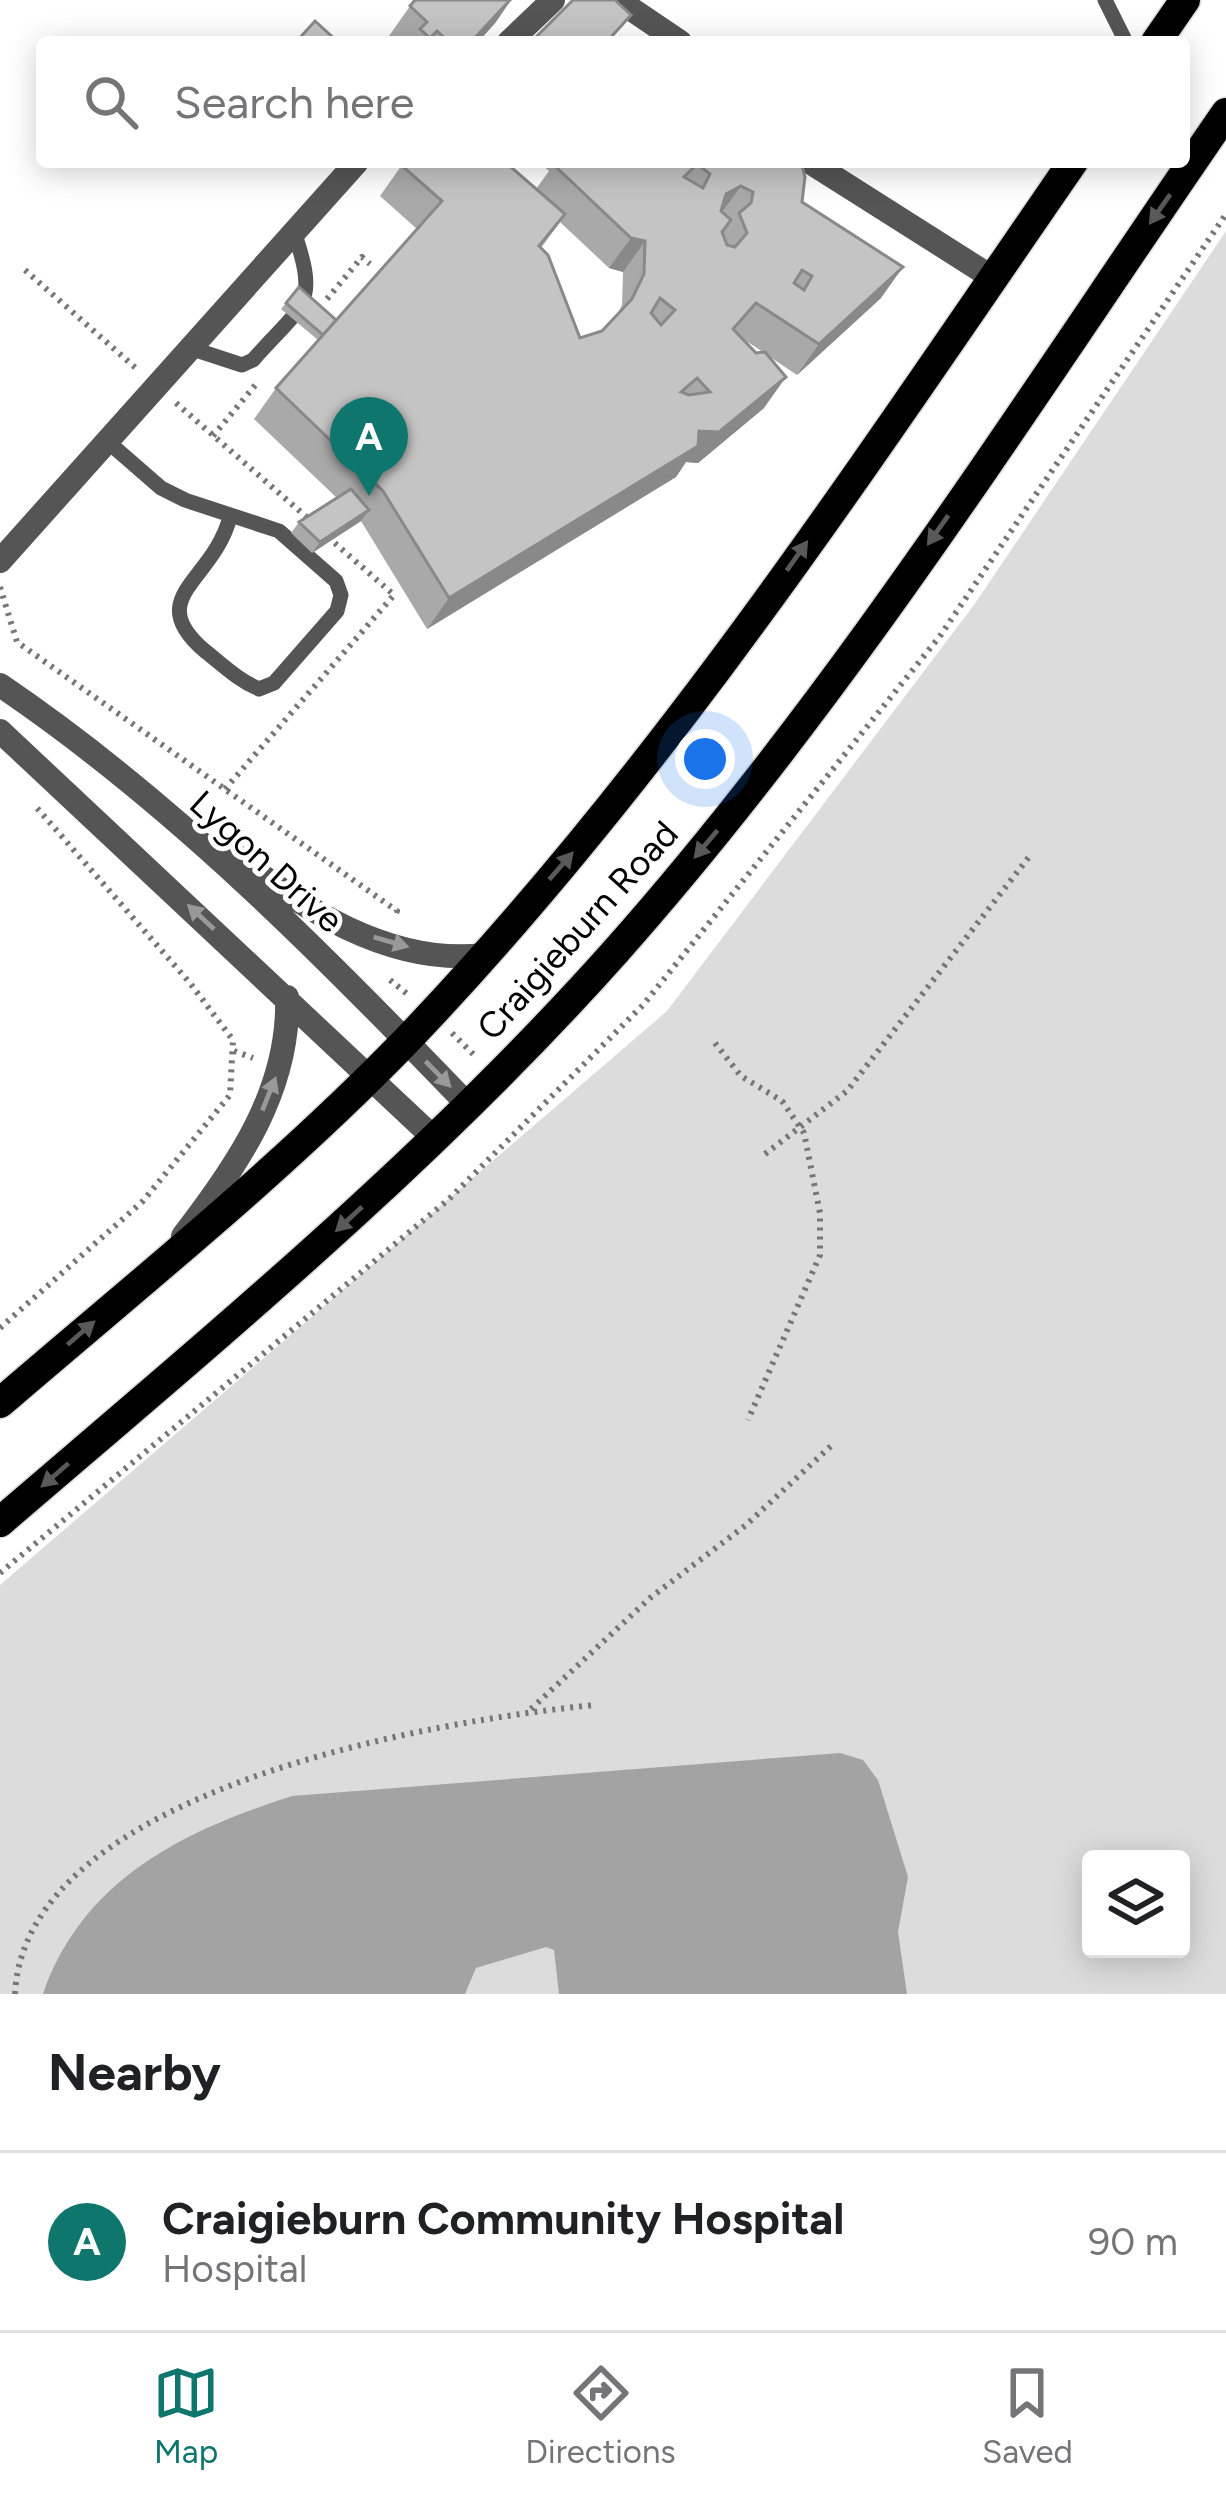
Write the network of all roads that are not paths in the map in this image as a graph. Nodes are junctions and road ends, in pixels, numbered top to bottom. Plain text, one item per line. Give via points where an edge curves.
1 (553, 0) edge
2 (618, 0) edge
3 (1105, 0) edge
4 (1185, 0) edge
5 (515, 36) edge
6 (671, 36) edge
7 (1123, 36) edge
8 (1160, 36) edge
9 (1226, 113) edge
10 (1190, 165) edge
11 (352, 168) edge
12 (820, 168) edge
13 (1069, 168) edge
14 (1188, 168) edge
15 (295, 232) junction
16 (993, 278) junction
17 (190, 348) junction
18 (107, 441) junction
19 (230, 517) junction
20 (0, 561) edge
21 (0, 685) edge
22 (50, 718) junction
23 (0, 731) edge
24 (484, 955) junction
25 (287, 997) junction
26 (406, 1040) junction
27 (370, 1077) junction
28 (470, 1107) junction
29 (434, 1139) junction
30 (163, 1264) junction
31 (0, 1402) edge
32 (0, 1522) edge

1 - 5 street
2 - 6 street
3 - 7 lane
4 - 8 main road
9 -> 10 main road, Craigieburn Road
11 - 15 street
12 - 16 street
13 - 16 main road, Craigieburn Road
14 -> 28 main road, Craigieburn Road via 826,691 616,951
15 - 17 street
15 - 17 lane via 307,298 253,360 242,365
24 -> 16 main road, Craigieburn Road via 680,722
17 - 18 street
18 - 19 lane via 161,488
18 - 20 street
19 - 19 lane via 279,531 336,581 341,595 337,611 290,665 259,689 183,632 176,616 218,553
21 - 22 street, Lygon Drive
22 -> 24 street via 300,905 379,940 453,958
22 - 26 street, Lygon Drive via 243,883
25 -> 23 street
24 - 26 main road, Craigieburn Road
25 - 27 street
30 -> 25 street via 256,1128 288,1042
26 - 27 main road, Craigieburn Road
26 -> 28 street, Lygon Drive
27 - 29 street
27 - 30 main road, Craigieburn Road
28 - 29 main road, Craigieburn Road
29 -> 32 main road, Craigieburn Road
31 -> 30 main road, Craigieburn Road

